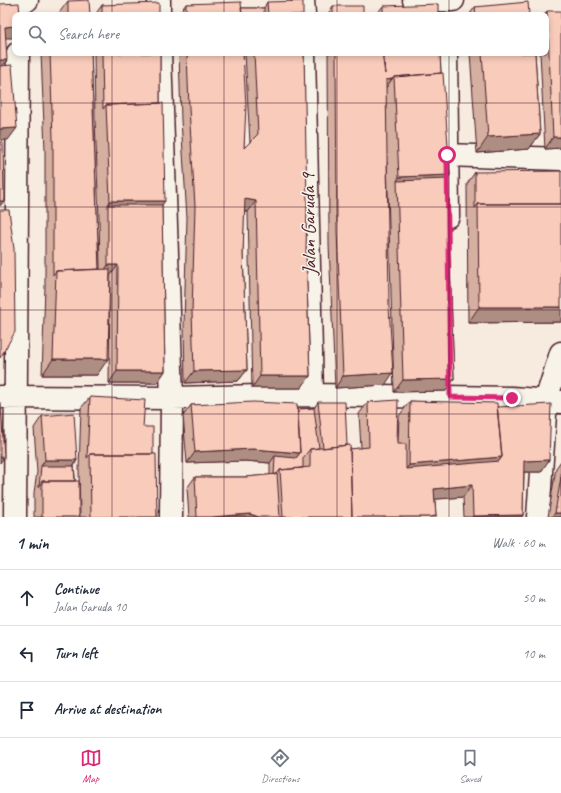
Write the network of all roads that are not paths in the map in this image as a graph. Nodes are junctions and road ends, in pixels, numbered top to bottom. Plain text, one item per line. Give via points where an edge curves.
1 (0, 0) edge
2 (19, 0) edge
3 (27, 0) edge
4 (159, 0) edge
5 (303, 0) edge
6 (414, 0) edge
7 (445, 0) edge
8 (453, 0) edge
9 (19, 12) edge
10 (159, 12) edge
11 (304, 12) edge
12 (445, 12) edge
13 (18, 56) edge
14 (160, 56) edge
15 (304, 56) edge
16 (446, 56) edge
17 (447, 155) junction
18 (561, 159) edge
19 (448, 233) edge
20 (561, 353) edge
21 (450, 374) edge
22 (312, 395) junction
23 (8, 397) edge
24 (450, 397) junction
25 (172, 398) junction
26 (554, 401) edge
27 (15, 517) edge
28 (171, 517) edge
29 (538, 517) edge

1 - 2 street
2 - 3 street
2 - 9 street
4 - 10 street
5 - 11 street
6 - 7 street
7 - 8 street
7 - 12 street
13 - 23 street
14 - 25 street
15 - 22 street, Jalan Garuda 9
16 - 17 street
17 - 18 street
17 - 19 street
20 - 26 street
21 - 24 street
22 - 24 street
22 - 25 street
23 - 25 street
23 - 27 street
24 - 26 street
25 - 28 street
26 - 29 street

